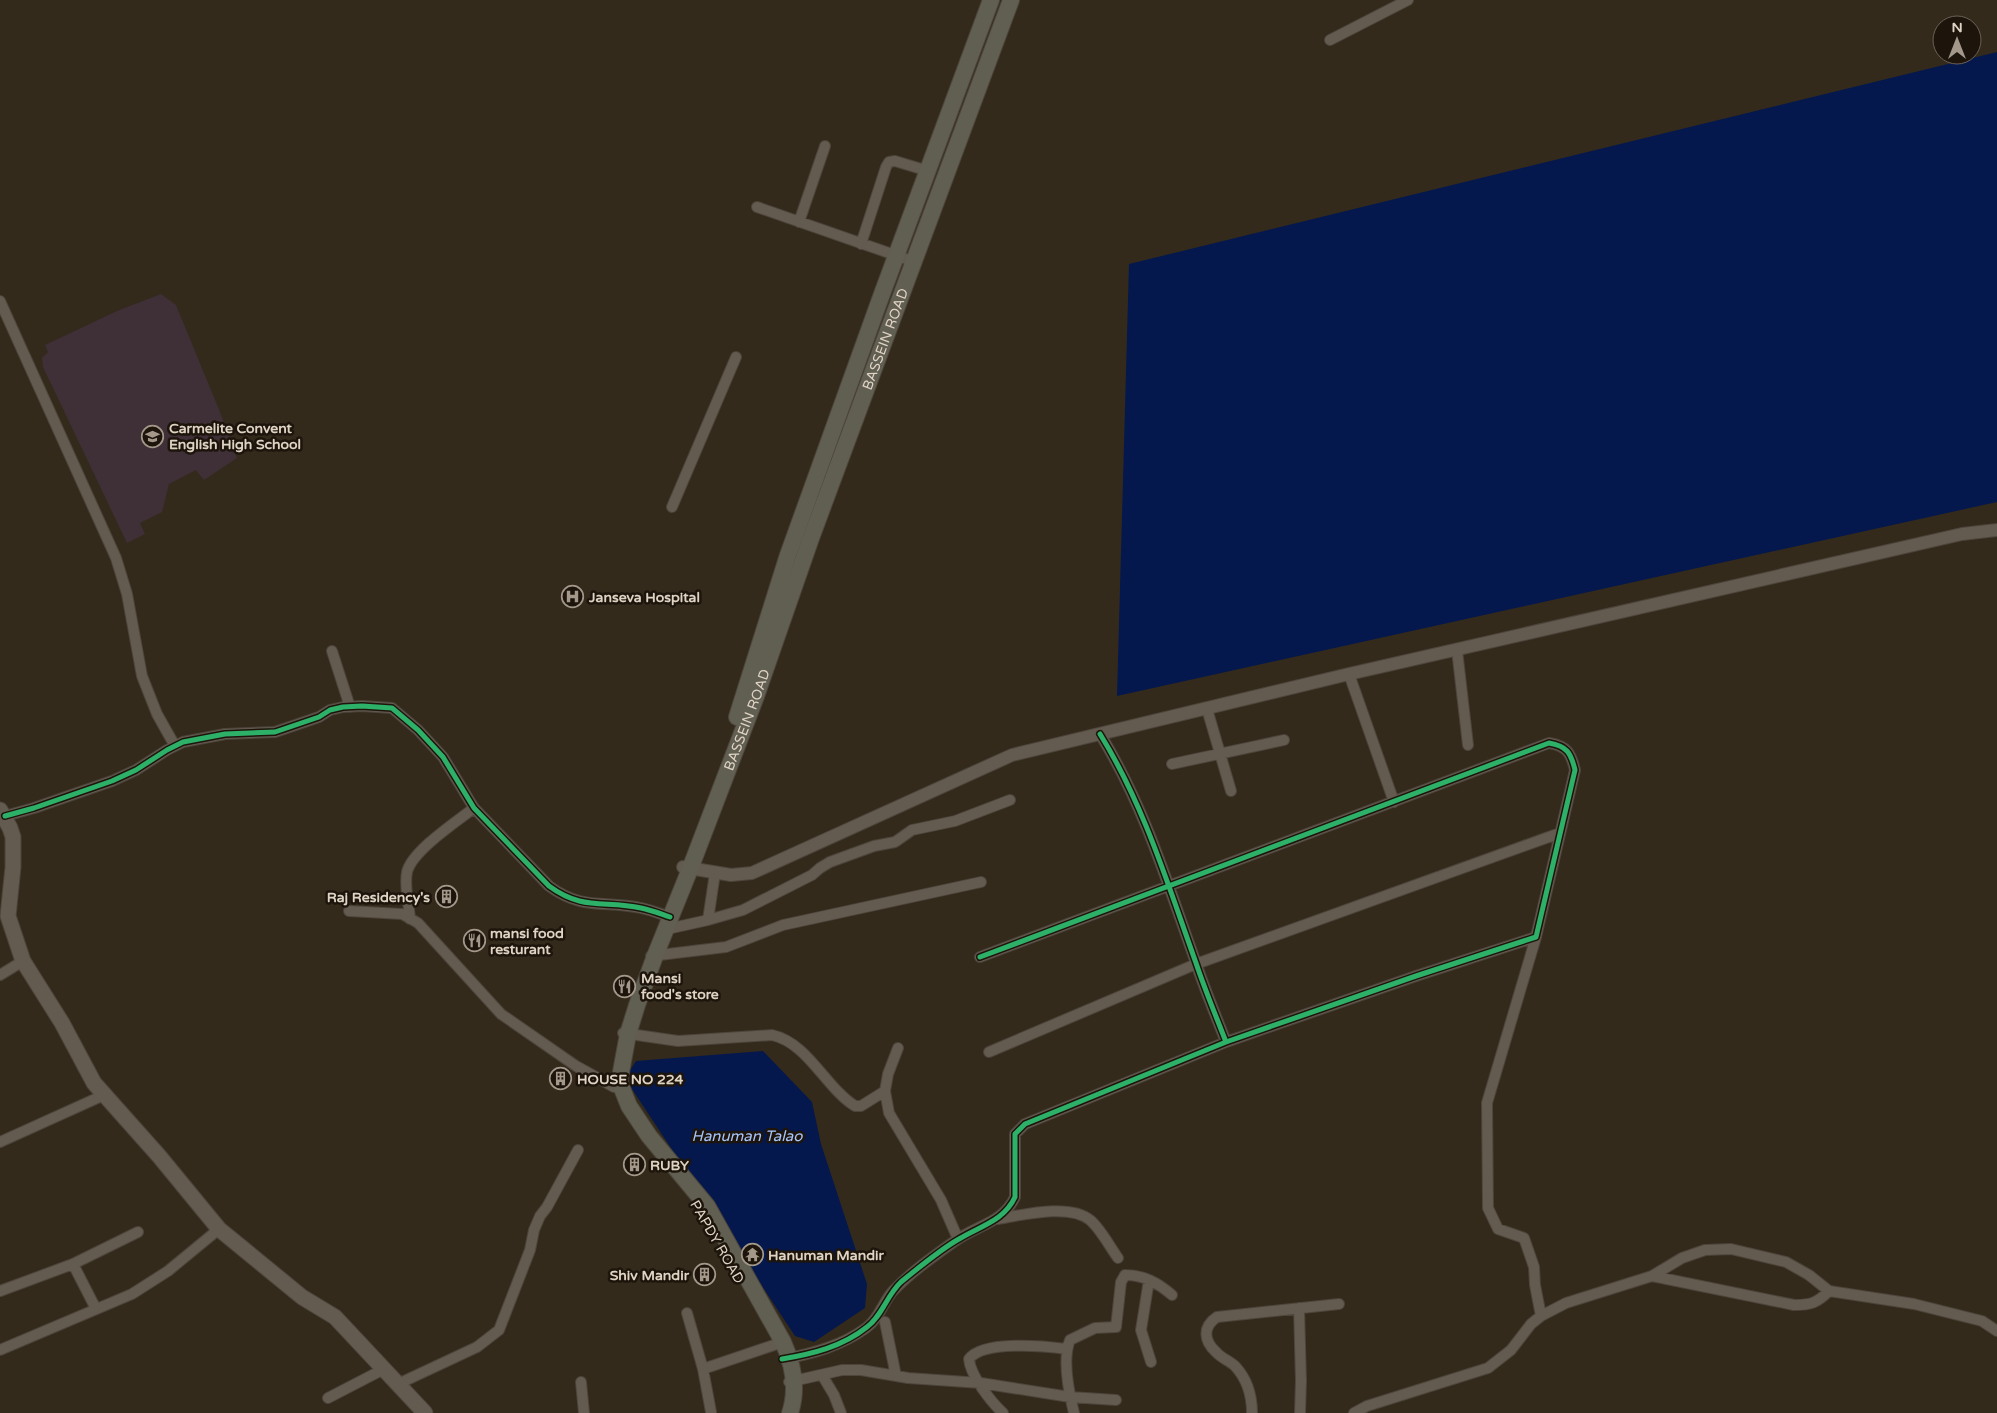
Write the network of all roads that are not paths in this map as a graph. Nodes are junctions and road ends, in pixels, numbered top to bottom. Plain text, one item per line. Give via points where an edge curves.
1 (991, 0) edge
2 (1011, 0) edge
3 (1408, 0) edge
4 (1330, 40) dead end
5 (825, 146) dead end
6 (928, 171) junction
7 (757, 207) dead end
8 (798, 222) junction
9 (861, 244) junction
10 (896, 257) junction
11 (915, 262) junction
12 (0, 301) edge
13 (736, 356) dead end
14 (836, 422) junction
15 (853, 427) junction
16 (672, 507) dead end
17 (1997, 530) edge
18 (1457, 650) junction
19 (332, 651) dead end
20 (1349, 674) junction
21 (350, 707) junction
22 (1208, 709) junction
23 (1100, 734) junction
24 (1284, 740) dead end
25 (1468, 744) dead end
26 (175, 746) junction
27 (1220, 754) junction
28 (1172, 764) dead end
29 (1231, 791) dead end
30 (1010, 800) dead end
31 (1394, 802) junction
32 (474, 808) junction
33 (2, 813) edge
34 (1560, 833) junction
35 (687, 868) junction
36 (715, 873) junction
37 (981, 882) dead end
38 (1170, 887) junction
39 (349, 911) dead end
40 (410, 919) junction
41 (708, 920) junction
42 (664, 923) junction
43 (1536, 937) junction
44 (651, 956) junction
45 (980, 957) dead end
46 (22, 961) junction
47 (1196, 964) junction
48 (0, 975) edge
49 (625, 1034) junction
50 (1226, 1042) junction
51 (898, 1048) dead end
52 (989, 1052) dead end
53 (617, 1086) junction
54 (885, 1091) junction
55 (104, 1095) junction
56 (0, 1142) edge
57 (578, 1150) dead end
58 (998, 1219) junction
59 (219, 1229) junction
60 (138, 1232) dead end
61 (958, 1239) junction
62 (1118, 1258) dead end
63 (73, 1264) junction
64 (1652, 1276) junction
65 (1149, 1280) junction
66 (0, 1291) edge
67 (1829, 1291) junction
68 (1172, 1295) dead end
69 (1338, 1304) dead end
70 (1299, 1308) junction
71 (96, 1309) junction
72 (688, 1313) dead end
73 (1541, 1316) junction
74 (885, 1322) dead end
75 (1997, 1331) edge
76 (1066, 1348) junction
77 (0, 1350) edge
78 (783, 1354) junction
79 (1152, 1362) dead end
80 (384, 1369) junction
81 (703, 1369) junction
82 (822, 1375) junction
83 (896, 1376) junction
84 (581, 1382) dead end
85 (792, 1382) junction
86 (981, 1383) junction
87 (398, 1384) junction
88 (1070, 1397) junction
89 (328, 1398) dead end
90 (1116, 1400) dead end
91 (994, 1409) edge
92 (711, 1412) edge
93 (425, 1413) edge
94 (584, 1413) edge
95 (783, 1413) edge
96 (790, 1413) edge
97 (841, 1413) edge
98 (1003, 1413) edge
99 (1074, 1413) edge
100 (1252, 1413) edge
101 (1300, 1413) edge
102 (1354, 1413) edge

1 - 6 main road, BASSEIN ROAD
2 - 11 main road, BASSEIN ROAD
3 - 4 street
5 - 8 street
6 - 9 street via 889,162
6 - 10 main road, BASSEIN ROAD
7 - 8 street
8 - 9 street
9 - 10 street
10 - 11 street
10 - 14 main road, BASSEIN ROAD
11 - 15 main road, BASSEIN ROAD
12 - 26 street via 116,558 127,594 142,676 157,714
13 - 16 street
14 - 15 main road
14 - 35 main road, BASSEIN ROAD via 788,556
15 - 35 main road, BASSEIN ROAD via 810,538 755,699
17 - 18 street via 1962,534
18 - 20 street
18 - 25 street
19 - 21 street
20 - 22 street
20 - 31 street
21 - 26 street via 330,710 319,718 275,732 225,734
21 - 32 street via 392,708 443,758
22 - 23 street
22 - 27 street
23 - 36 street via 1012,755 752,873
23 - 38 street via 1136,800
24 - 27 street
26 - 33 street via 112,781 34,808
27 - 28 street
27 - 29 street
30 - 41 street via 955,821 912,830 895,842 830,862 805,879 743,910
31 - 34 street via 1548,743 1559,745 1571,755 1575,770
31 - 38 street
32 - 40 street via 411,863 406,882
32 - 42 street via 561,895 592,905 640,908
33 - 46 main road via 13,837 8,916
34 - 43 street
34 - 47 street
35 - 36 street
35 - 42 main road, BASSEIN ROAD
36 - 41 street
37 - 44 street via 783,925 726,947
38 - 45 street
38 - 47 street
39 - 40 street via 402,914
40 - 53 street via 418,923 501,1014 576,1066
41 - 42 street
42 - 44 main road, BASSEIN ROAD
43 - 50 street
43 - 73 street via 1487,1103 1488,1208 1498,1228 1524,1238 1534,1267
44 - 49 main road, BASSEIN ROAD
46 - 48 street
46 - 55 main road
47 - 50 street
47 - 52 street
49 - 53 main road, BASSEIN ROAD via 613,1072
49 - 54 street via 678,1041 772,1035 784,1038 797,1048 855,1106 861,1106
50 - 58 street via 1025,1124 1015,1134 1015,1197
51 - 54 street
53 - 78 main road, PAPDY ROAD via 617,1104 629,1125 697,1204
54 - 61 street via 889,1113 941,1200
55 - 56 street
55 - 59 main road
57 - 87 street via 540,1216 499,1330 477,1347
58 - 61 street
58 - 62 street via 1062,1211 1080,1214 1091,1220
59 - 71 street via 168,1271 132,1294
59 - 80 main road via 302,1297 336,1318
60 - 63 street
61 - 78 street via 901,1283 868,1327 818,1352
63 - 66 street
63 - 71 street
64 - 67 street via 1794,1305 1819,1301
64 - 67 street via 1682,1258 1705,1250 1731,1249 1786,1262
64 - 73 street via 1566,1303
65 - 68 street via 1157,1282
65 - 76 street via 1125,1275 1120,1282 1116,1327 1095,1328 1070,1340
65 - 79 street via 1141,1330
67 - 75 street via 1914,1304 1982,1321
69 - 70 street
70 - 100 street via 1218,1318 1210,1322 1206,1330 1207,1340 1216,1353 1235,1366 1249,1387
70 - 101 street
71 - 77 street
72 - 81 street
73 - 102 street via 1510,1350 1488,1368
74 - 83 street
76 - 86 street via 1028,1344 993,1348 972,1355 968,1359 969,1365
76 - 88 street
78 - 81 street
78 - 85 main road, PAPDY ROAD
80 - 87 main road
80 - 89 street
81 - 92 street
82 - 83 street via 861,1370
82 - 85 street
82 - 97 street
83 - 86 street
84 - 94 street
85 - 95 main road, PAPDY ROAD
85 - 96 main road
86 - 88 street
86 - 91 street
87 - 93 main road
88 - 90 street
88 - 99 street
91 - 98 street

